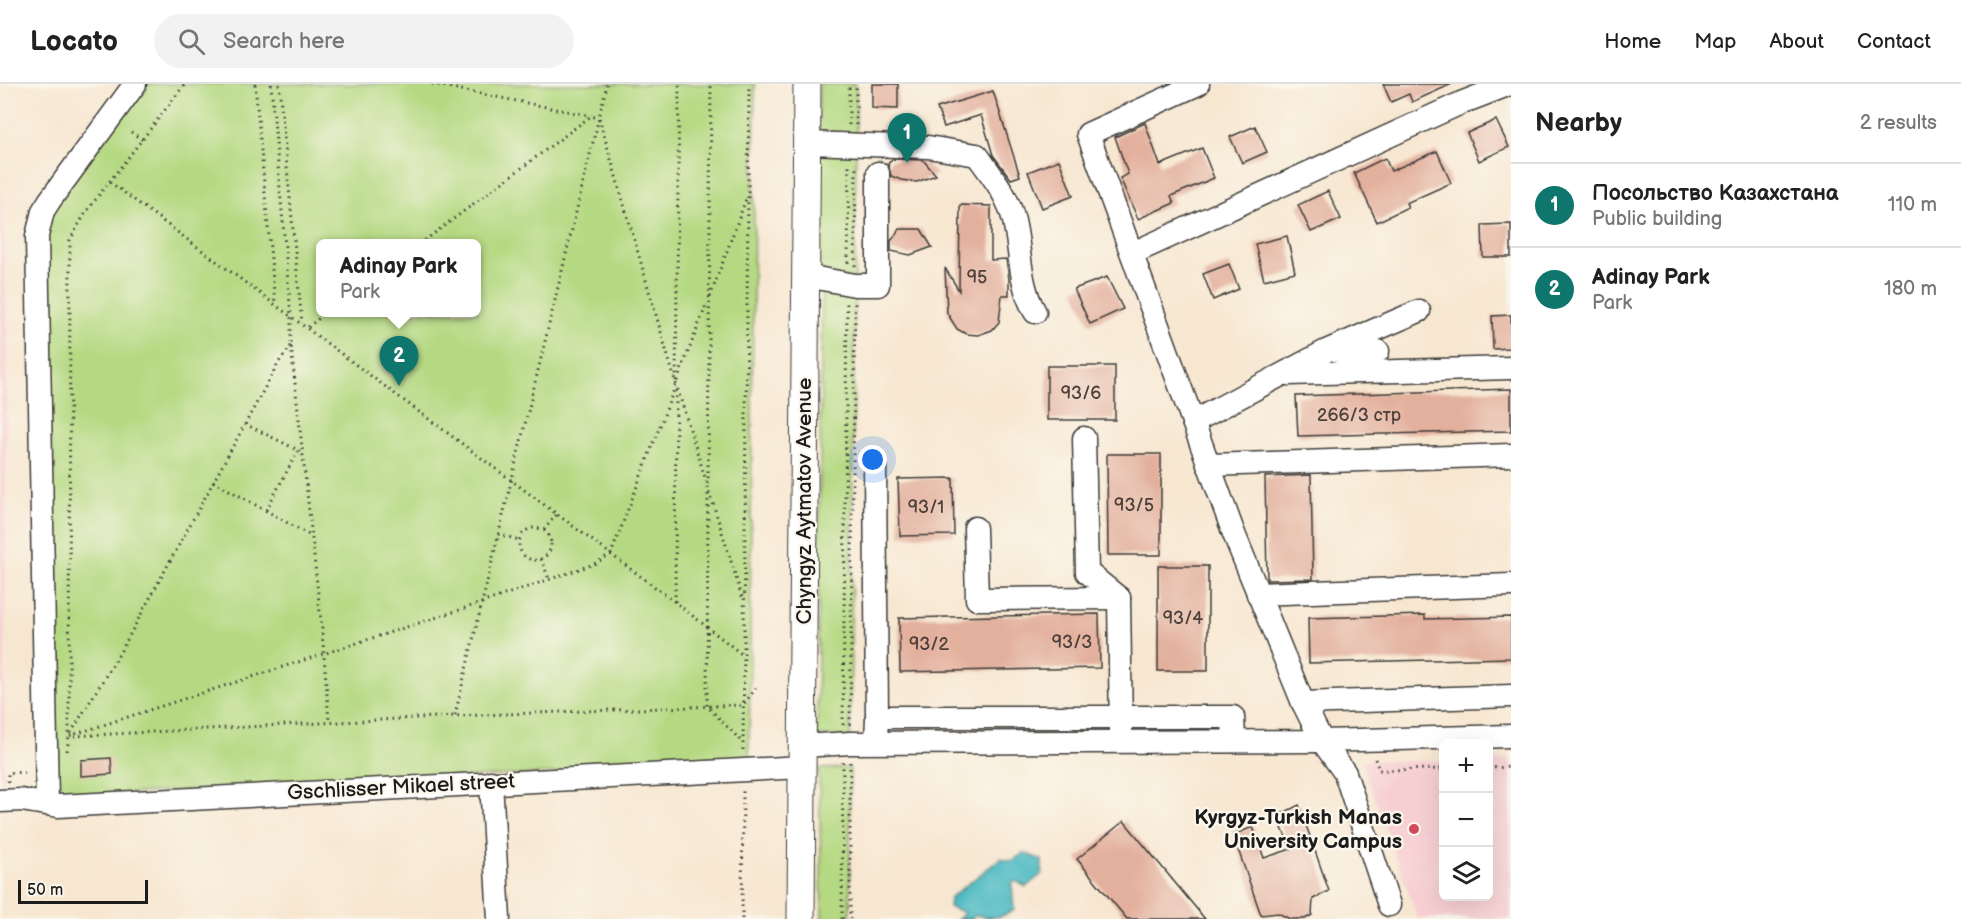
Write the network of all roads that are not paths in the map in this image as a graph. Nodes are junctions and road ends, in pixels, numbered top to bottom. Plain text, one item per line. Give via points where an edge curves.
1 (135, 84) edge
2 (807, 84) edge
3 (1198, 84) edge
4 (1510, 84) edge
5 (807, 143) junction
6 (878, 173) dead end
7 (1133, 253) junction
8 (806, 276) junction
9 (1419, 311) dead end
10 (1035, 312) dead end
11 (1326, 351) junction
12 (1378, 351) dead end
13 (1511, 368) edge
14 (1283, 374) junction
15 (1193, 422) junction
16 (1084, 438) dead end
17 (1511, 455) edge
18 (875, 464) dead end
19 (1208, 465) junction
20 (975, 528) dead end
21 (1511, 585) edge
22 (1258, 594) junction
23 (1119, 598) junction
24 (1511, 696) edge
25 (1303, 703) junction
26 (1121, 716) junction
27 (876, 717) junction
28 (1511, 736) edge
29 (1234, 741) junction
30 (1322, 741) junction
31 (876, 742) junction
32 (1122, 742) junction
33 (802, 757) junction
34 (491, 782) junction
35 (4, 792) edge
36 (47, 803) junction
37 (1389, 904) dead end
38 (499, 919) edge
39 (801, 919) edge

1 - 36 street via 50,200 37,236
2 - 5 main road, Chyngyz Aytmatov Avenue
3 - 7 street via 1088,134
4 - 7 street
5 - 8 main road, Chyngyz Aytmatov Avenue
5 - 10 street via 928,147 977,155 1000,185 1013,219 1026,297
6 - 8 street via 878,285
7 - 15 street
8 - 33 main road, Chyngyz Aytmatov Avenue
9 - 11 street
11 - 12 street
11 - 14 street
13 - 14 street
14 - 15 street
15 - 19 street
16 - 23 street via 1087,572
17 - 19 street
18 - 27 street
19 - 22 street
20 - 23 street via 977,599
21 - 22 street
22 - 25 street
23 - 26 street
24 - 25 street
25 - 30 street
26 - 27 street
26 - 29 street via 1233,717
26 - 32 street
27 - 31 street
28 - 30 street, Gschlisser Mikael street
29 - 30 street, Gschlisser Mikael street
29 - 32 street, Gschlisser Mikael street
30 - 37 street via 1345,773
31 - 32 street, Gschlisser Mikael street
31 - 33 street, Gschlisser Mikael street via 846,743
33 - 34 street, Gschlisser Mikael street
33 - 39 main road, Chyngyz Aytmatov Avenue
34 - 36 street, Gschlisser Mikael street via 58,806
34 - 38 street
35 - 36 street, Gschlisser Mikael street

